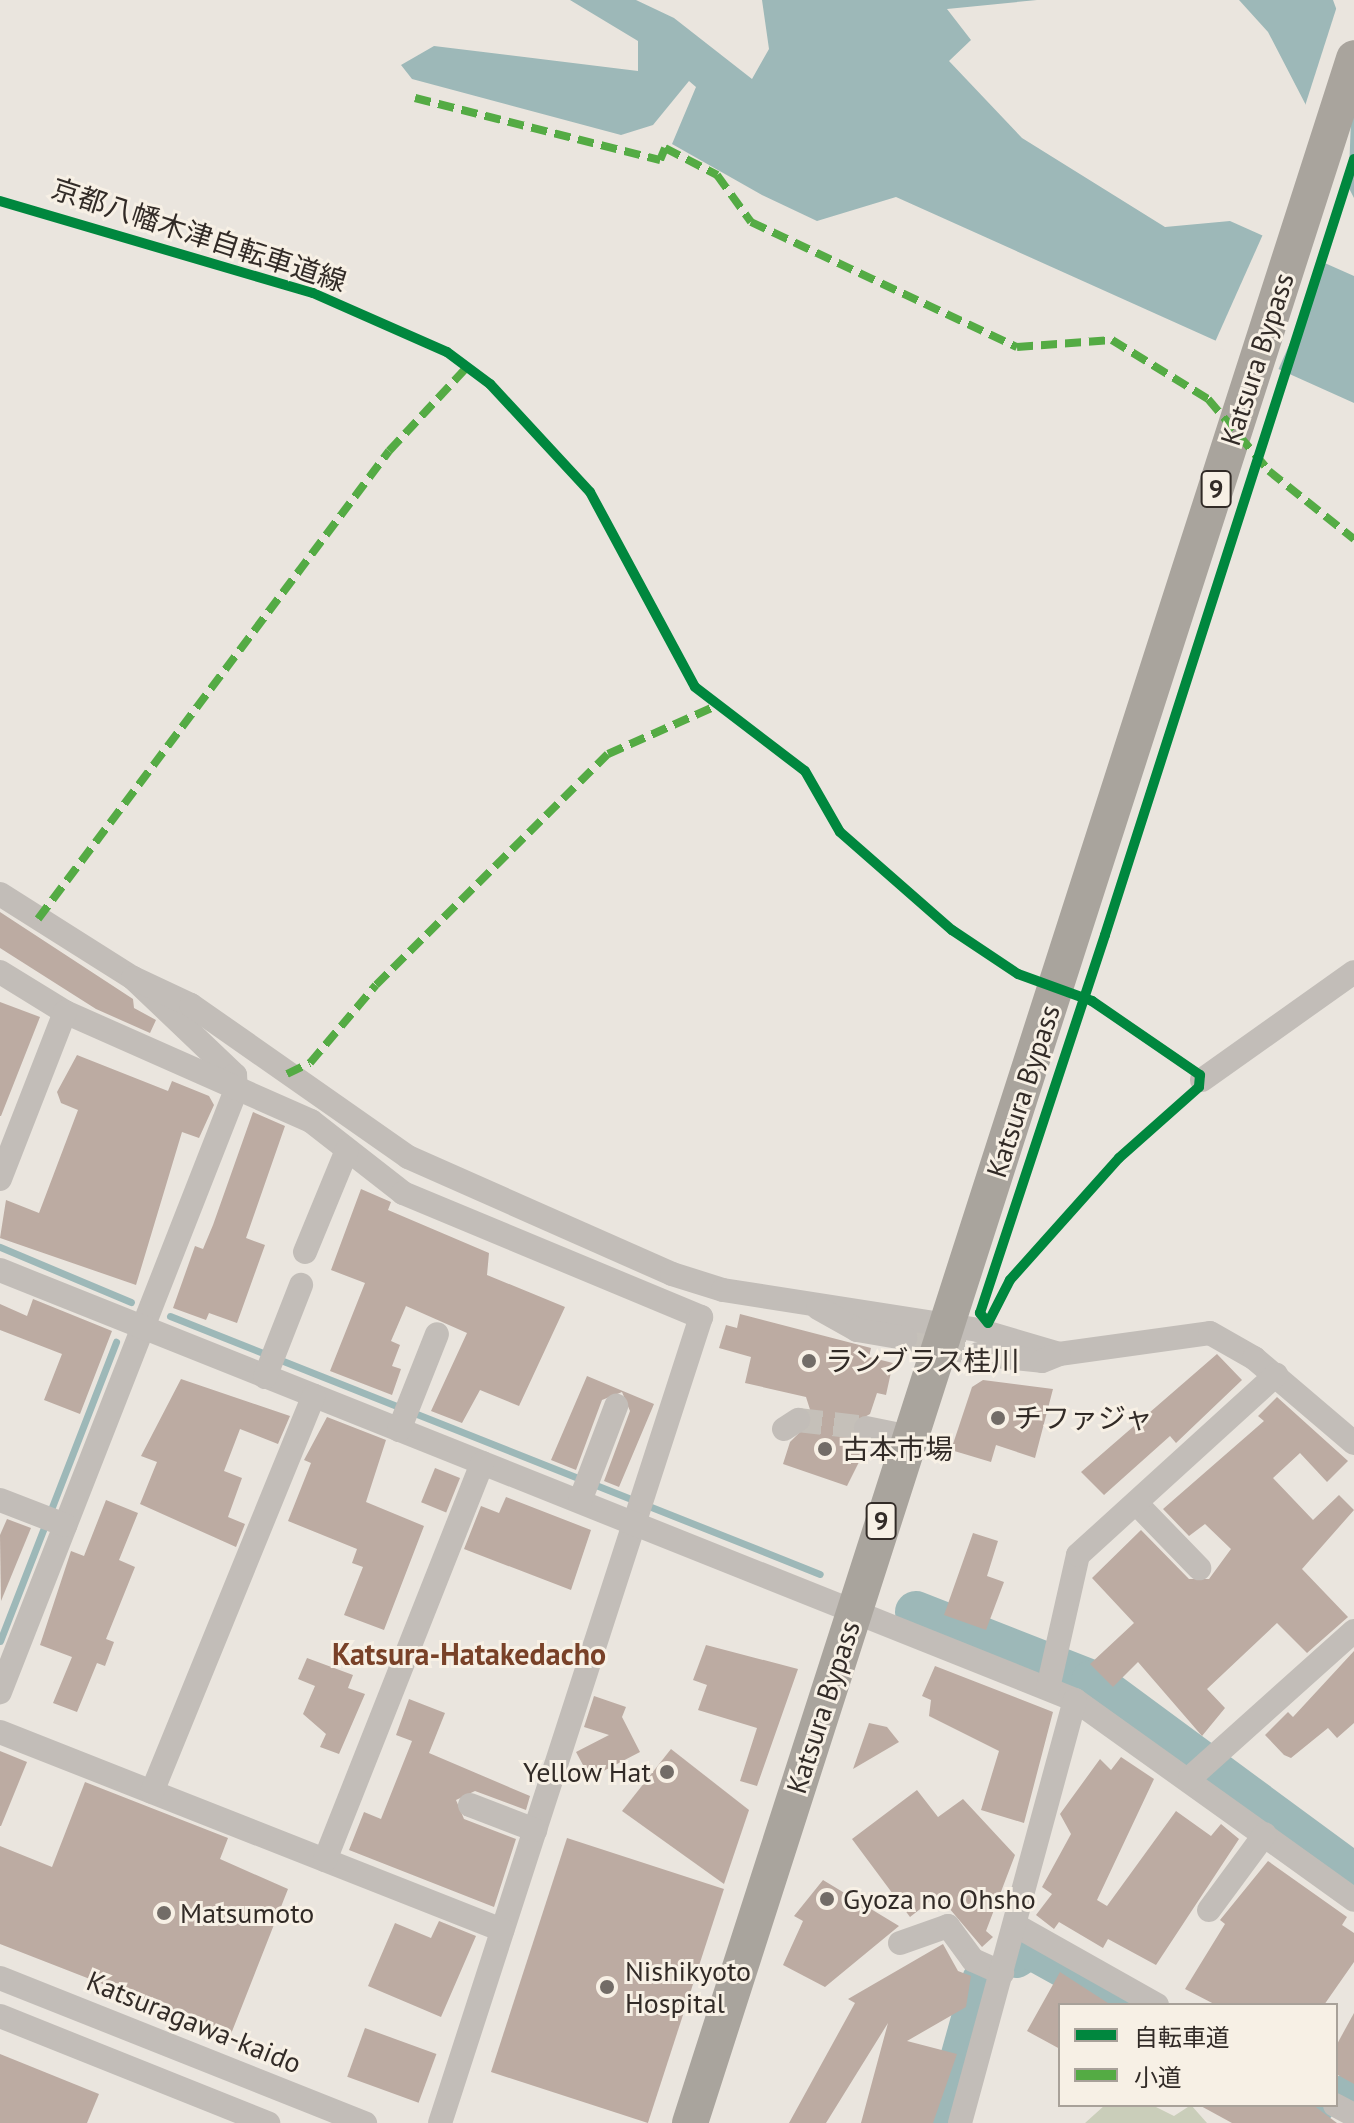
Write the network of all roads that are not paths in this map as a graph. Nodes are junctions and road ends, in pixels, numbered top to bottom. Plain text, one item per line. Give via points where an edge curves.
1 (1354, 58) edge
2 (0, 894) edge
3 (0, 972) edge
4 (1354, 972) edge
5 (133, 978) junction
6 (65, 1012) junction
7 (1202, 1080) dead end
8 (236, 1090) junction
9 (11, 1114) edge
10 (347, 1150) junction
11 (0, 1179) edge
12 (305, 1252) dead end
13 (0, 1270) edge
14 (301, 1285) dead end
15 (813, 1304) junction
16 (947, 1325) junction
17 (144, 1329) junction
18 (437, 1334) dead end
19 (905, 1338) tunnel mouth
20 (978, 1354) tunnel mouth
21 (1059, 1354) junction
22 (270, 1363) junction
23 (1276, 1375) junction
24 (314, 1396) junction
25 (616, 1406) dead end
26 (404, 1415) junction
27 (1329, 1419) junction
28 (1354, 1421) edge
29 (866, 1428) tunnel mouth
30 (910, 1437) junction
31 (1354, 1443) edge
32 (482, 1463) junction
33 (0, 1500) edge
34 (580, 1501) junction
35 (1136, 1503) junction
36 (637, 1523) junction
37 (65, 1525) junction
38 (1199, 1568) dead end
39 (855, 1607) junction
40 (1354, 1631) edge
41 (1051, 1673) junction
42 (0, 1692) edge
43 (1075, 1700) junction
44 (0, 1732) edge
45 (1200, 1769) junction
46 (152, 1792) junction
47 (470, 1805) dead end
48 (535, 1830) junction
49 (1265, 1834) junction
50 (325, 1860) junction
51 (1349, 1885) edge
52 (1209, 1910) dead end
53 (1015, 1925) junction
54 (502, 1930) junction
55 (900, 1943) dead end
56 (1002, 1973) junction
57 (0, 1978) edge
58 (1153, 2003) edge
59 (0, 2016) edge
60 (268, 2123) edge
61 (365, 2123) edge
62 (440, 2123) edge
63 (690, 2123) edge
64 (960, 2123) edge

1 - 16 highway, Katsura Bypass / 9
2 - 5 street
3 - 6 street
4 - 7 street
5 - 8 street via 235,1075
5 - 15 street via 191,1005 408,1157 495,1199 672,1274
6 - 8 street
6 - 9 street
8 - 10 street via 311,1121
8 - 17 street
9 - 11 street
10 - 12 street
10 - 36 street via 403,1193 701,1317
13 - 17 street
14 - 22 street
15 - 16 street
15 - 19 street via 831,1321
16 - 21 street
16 - 30 highway, Katsura Bypass / 9
17 - 22 street
17 - 37 street
18 - 26 street
20 - 21 street via 1042,1361
21 - 23 street via 1210,1333
22 - 24 street
23 - 27 street
23 - 35 street
24 - 26 street
24 - 46 street
25 - 34 street
26 - 32 street
27 - 28 street
27 - 31 street
29 - 30 street
30 - 39 highway, Katsura Bypass / 9
32 - 34 street
32 - 50 street
33 - 37 street
34 - 36 street
35 - 38 street
35 - 41 street via 1078,1555
36 - 39 street
36 - 48 street
37 - 42 street
39 - 41 street
39 - 63 highway, Katsura Bypass / 9
40 - 45 street
41 - 43 street
43 - 45 street
43 - 53 street
44 - 46 street
45 - 49 street
46 - 50 street
47 - 48 street
48 - 54 street
49 - 51 street
49 - 52 street
50 - 54 street
53 - 56 street
53 - 58 street
54 - 62 street
55 - 56 street via 948,1926 973,1960
56 - 64 street
57 - 61 street, Katsuragawa-kaido
59 - 60 street

